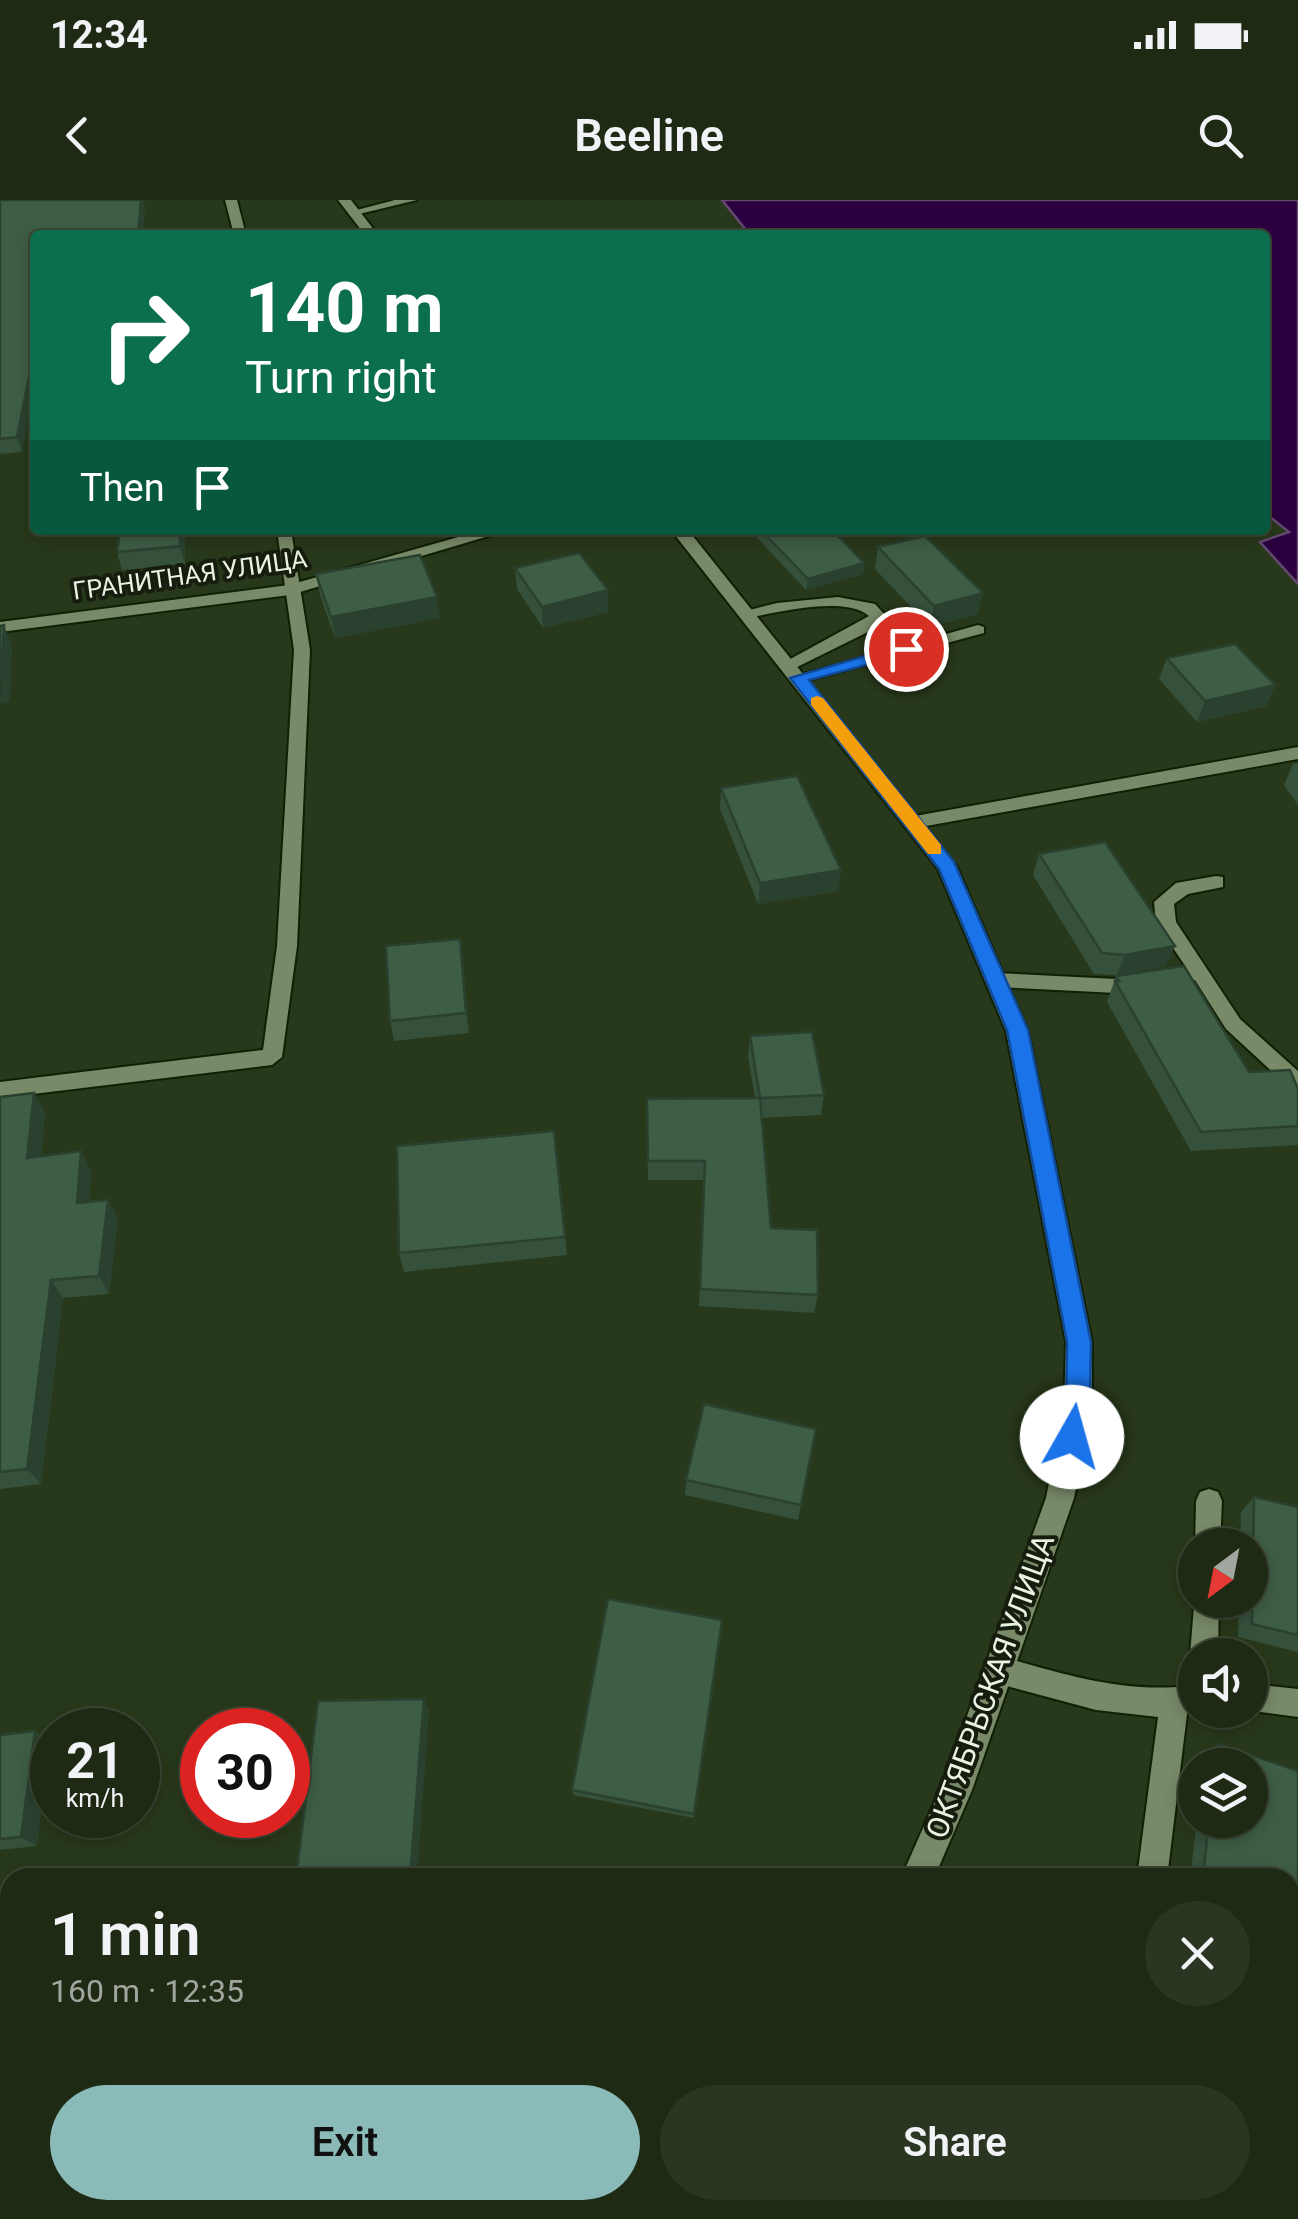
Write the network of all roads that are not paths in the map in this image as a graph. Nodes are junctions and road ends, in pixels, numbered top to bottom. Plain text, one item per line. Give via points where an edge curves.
1 (231, 200) edge
2 (344, 200) edge
3 (411, 200) edge
4 (355, 212) junction
5 (239, 230) edge
6 (368, 230) edge
7 (284, 535) edge
8 (483, 535) edge
9 (684, 535) edge
10 (290, 590) junction
11 (746, 613) junction
12 (0, 627) edge
13 (978, 630) dead end
14 (794, 672) junction
15 (1298, 753) edge
16 (915, 822) junction
17 (1216, 882) dead end
18 (1200, 972) junction
19 (996, 980) junction
20 (1298, 1083) edge
21 (0, 1090) edge
22 (1209, 1501) dead end
23 (1208, 1528) edge
24 (999, 1670) junction
25 (1268, 1697) edge
26 (1178, 1702) edge
27 (1298, 1702) edge
28 (1180, 1728) edge
29 (921, 1868) edge
30 (1154, 1868) edge

1 - 5 lane
2 - 4 street
3 - 4 lane
4 - 6 street
7 - 10 lane
8 - 10 street, ГРАНИТНАЯ УЛИЦА
9 - 11 street, ОКТЯБРЬСКАЯ УЛИЦА
10 - 12 street, ГРАНИТНАЯ УЛИЦА
10 - 21 lane via 302,650 287,946 272,1057
11 - 14 street, ОКТЯБРЬСКАЯ УЛИЦА
11 - 14 lane via 844,601 874,608 878,616 870,625
13 - 14 lane
14 - 16 street, ОКТЯБРЬСКАЯ УЛИЦА
15 - 16 lane
16 - 19 street, ОКТЯБРЬСКАЯ УЛИЦА via 947,867
17 - 18 lane via 1183,888 1164,902 1166,922
18 - 19 lane via 1116,986
18 - 20 lane via 1232,1024
19 - 24 street, ОКТЯБРЬСКАЯ УЛИЦА via 1017,1030 1079,1342 1078,1406 1060,1498
22 - 23 lane
24 - 26 lane via 1113,1701
24 - 29 street, ОКТЯБРЬСКАЯ УЛИЦА
25 - 27 lane
28 - 30 lane

